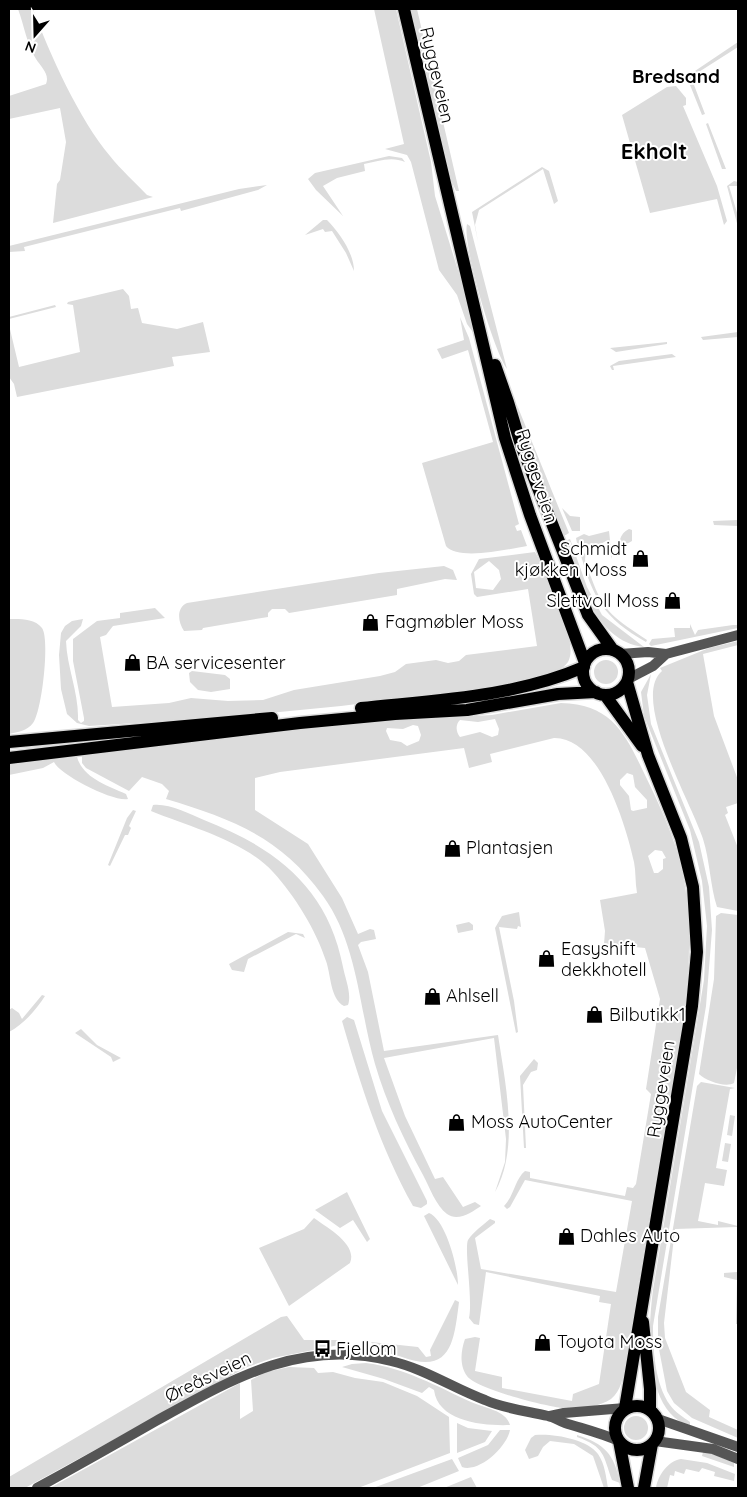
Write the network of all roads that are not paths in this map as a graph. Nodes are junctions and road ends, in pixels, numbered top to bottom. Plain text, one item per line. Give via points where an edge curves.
1 (404, 9) edge
2 (480, 323) junction
3 (738, 635) edge
4 (617, 652) junction
5 (666, 654) junction
6 (585, 665) junction
7 (628, 680) junction
8 (600, 694) junction
9 (9, 742) edge
10 (648, 755) junction
11 (9, 758) edge
12 (641, 1315) junction
13 (626, 1408) junction
14 (654, 1414) junction
15 (550, 1416) junction
16 (619, 1441) junction
17 (654, 1443) junction
18 (738, 1447) edge
19 (738, 1460) edge
20 (37, 1488) edge
21 (628, 1488) edge
22 (644, 1488) edge

1 - 2 main road, Ryggeveien
2 - 4 main road, Ryggeveien via 520,445 588,615
2 - 6 main road, Ryggeveien via 514,468
3 - 5 street
4 - 5 street
4 - 6 main road via 596,651
4 - 7 main road via 628,665
5 - 7 street via 653,666
6 - 8 main road via 586,682
6 - 9 main road via 561,678 449,699 241,722
7 - 8 main road via 622,689
7 - 10 main road, Ryggeveien
8 - 10 main road, Ryggeveien
8 - 11 main road via 558,694 467,710 300,723
10 - 12 main road, Ryggeveien via 681,838 693,887 697,952 692,1006
12 - 13 main road, Ryggeveien
12 - 14 main road, Ryggeveien
13 - 14 main road via 638,1405
13 - 15 street, Øreåsveien
13 - 16 main road via 614,1427
14 - 17 main road via 659,1430
14 - 18 street
15 - 16 street, Øreåsveien
15 - 20 street, Øreåsveien via 485,1400 433,1374 390,1360 346,1354 313,1356 280,1362 241,1375
16 - 17 main road via 631,1450
16 - 21 main road
17 - 19 street via 713,1449
17 - 22 main road

